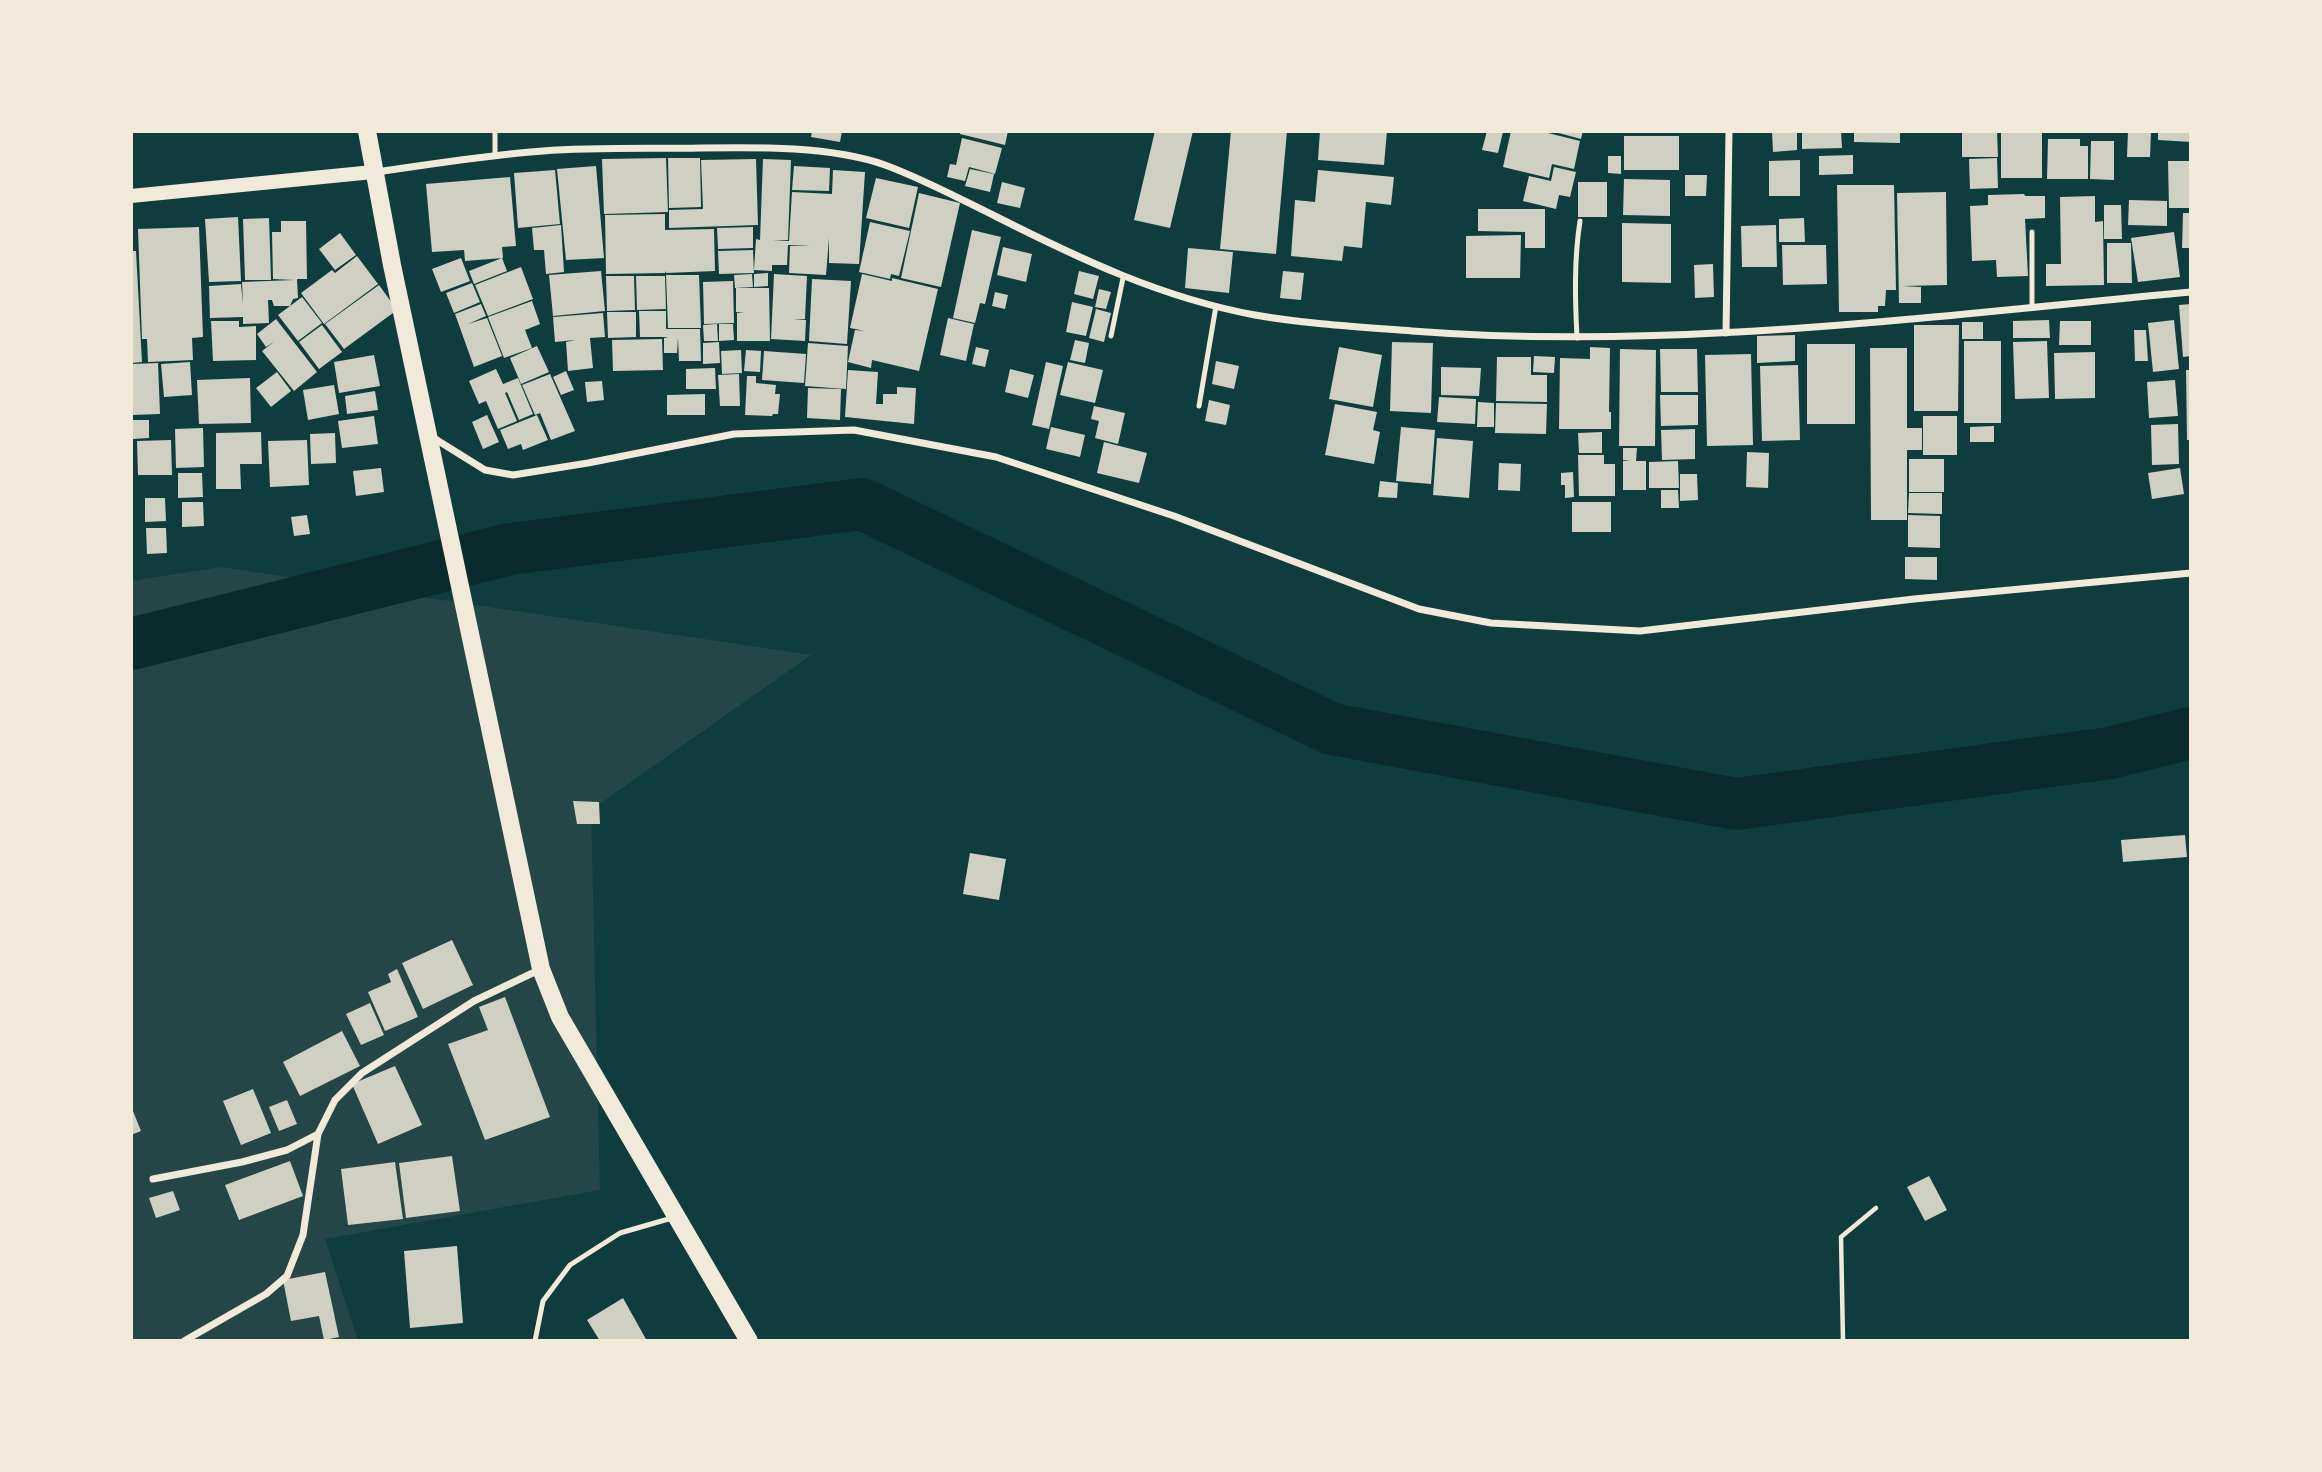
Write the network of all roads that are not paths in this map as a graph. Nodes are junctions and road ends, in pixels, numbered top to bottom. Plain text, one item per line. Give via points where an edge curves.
1 (367, 131) edge
2 (495, 131) edge
3 (1728, 131) edge
4 (495, 156) junction
5 (373, 172) junction
6 (131, 196) edge
7 (1580, 221) dead end
8 (2032, 232) dead end
9 (1123, 278) junction
10 (2191, 292) edge
11 (1216, 306) junction
12 (2032, 308) junction
13 (1726, 333) junction
14 (1111, 336) dead end
15 (1577, 338) junction
16 (1199, 407) dead end
17 (428, 435) junction
18 (2191, 573) edge
19 (541, 969) junction
20 (318, 1135) junction
21 (153, 1179) dead end
22 (679, 1216) junction
23 (184, 1341) edge
24 (535, 1341) edge
25 (749, 1341) edge

1 - 5 main road
2 - 4 lane
3 - 13 street
4 - 5 street
4 - 9 street via 546,150 754,147 880,163
5 - 6 main road
5 - 17 main road
7 - 15 lane via 1574,286
8 - 12 lane
9 - 11 street
9 - 14 lane
10 - 12 street
11 - 15 street via 1340,326
11 - 16 lane
12 - 13 street
13 - 15 street
17 - 18 street via 485,470 513,475 734,434 854,430 996,457 1174,516 1419,610 1491,623 1640,631
17 - 19 main road
19 - 20 street via 474,1001 362,1073 335,1100
19 - 22 main road via 560,1017
20 - 21 street via 287,1150
20 - 23 street via 303,1235 287,1276 266,1294
22 - 24 lane via 620,1233 570,1265 543,1301
22 - 25 main road

